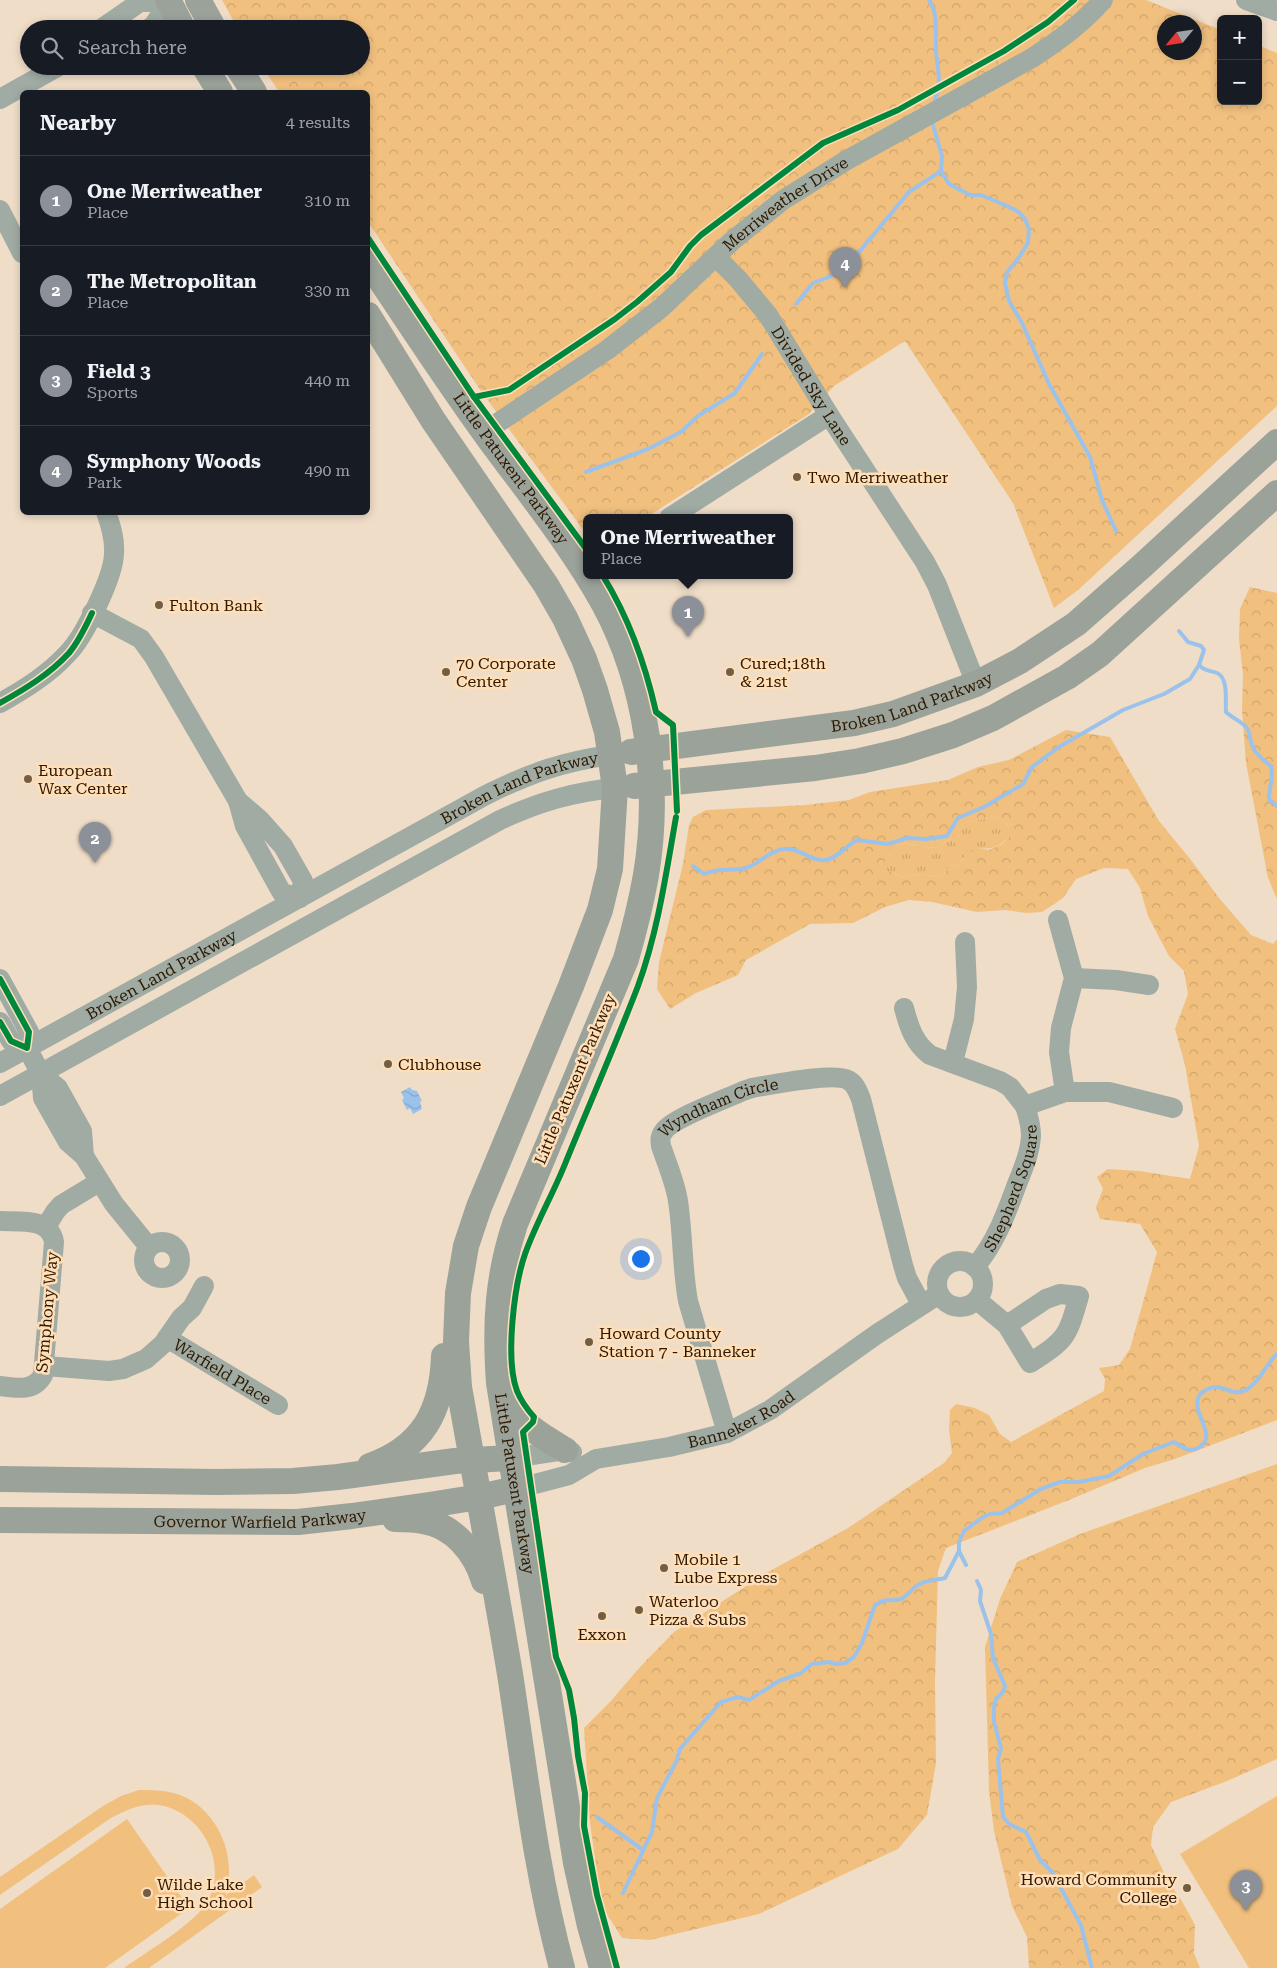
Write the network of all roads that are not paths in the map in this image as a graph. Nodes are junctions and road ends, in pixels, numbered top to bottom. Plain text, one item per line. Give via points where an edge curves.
1 (198, 0) edge
2 (1103, 0) edge
3 (1246, 0) edge
4 (170, 1) edge
5 (1277, 11) edge
6 (114, 20) edge
7 (158, 20) edge
8 (179, 20) edge
9 (209, 20) edge
10 (43, 75) edge
11 (210, 75) edge
12 (243, 75) edge
13 (219, 90) edge
14 (253, 90) edge
15 (0, 99) edge
16 (0, 210) edge
17 (20, 250) edge
18 (716, 257) junction
19 (370, 264) edge
20 (370, 279) edge
21 (370, 318) edge
22 (428, 352) junction
23 (400, 366) junction
24 (829, 415) junction
25 (484, 432) junction
26 (1277, 442) edge
27 (465, 468) junction
28 (1277, 493) edge
29 (675, 514) edge
30 (107, 515) edge
31 (547, 518) junction
32 (583, 567) edge
33 (592, 579) edge
34 (92, 613) junction
35 (976, 684) junction
36 (0, 703) edge
37 (648, 750) junction
38 (610, 755) junction
39 (651, 784) junction
40 (615, 788) junction
41 (300, 898) junction
42 (1058, 920) dead end
43 (965, 942) dead end
44 (1074, 978) junction
45 (0, 979) edge
46 (1149, 985) dead end
47 (904, 1008) dead end
48 (0, 1022) edge
49 (27, 1048) junction
50 (953, 1062) junction
51 (0, 1063) edge
52 (40, 1074) junction
53 (1065, 1092) junction
54 (0, 1096) edge
55 (1025, 1106) junction
56 (1173, 1108) dead end
57 (100, 1183) junction
58 (0, 1221) edge
59 (51, 1223) junction
60 (466, 1246) junction
61 (149, 1247) dead end
62 (975, 1266) junction
63 (204, 1286) dead end
64 (939, 1294) junction
65 (976, 1300) junction
66 (921, 1304) junction
67 (1007, 1325) dead end
68 (167, 1338) junction
69 (45, 1366) junction
70 (499, 1383) junction
71 (0, 1386) edge
72 (278, 1406) dead end
73 (727, 1433) junction
74 (565, 1450) junction
75 (512, 1458) junction
76 (472, 1459) junction
77 (596, 1459) junction
78 (338, 1477) junction
79 (0, 1479) edge
80 (516, 1489) junction
81 (479, 1497) junction
82 (352, 1516) junction
83 (0, 1520) edge
84 (509, 1673) junction
85 (562, 1968) edge
86 (602, 1968) edge

1 - 9 main road
2 - 18 street, Merriweather Drive via 1061,40 805,186 763,216
3 - 5 street
4 - 6 street via 140,2
4 - 7 street
4 - 8 main road
10 - 15 street
11 - 13 main road
12 - 14 main road
16 - 17 street
18 - 24 street, Divided Sky Lane via 768,315
18 - 25 street, Merriweather Drive via 661,308 607,350
19 - 22 main road, Little Patuxent Parkway
20 - 22 main road
21 - 23 main road, Little Patuxent Parkway
22 - 25 main road, Little Patuxent Parkway
23 - 25 main road via 465,435 475,437
23 - 27 main road, Little Patuxent Parkway
24 - 29 street
24 - 35 street, Divided Sky Lane via 929,570
25 - 31 main road, Little Patuxent Parkway
26 - 35 main road, Broken Land Parkway via 1076,624 1020,662
27 - 31 main road via 482,463 499,470
27 - 38 main road, Little Patuxent Parkway via 566,618 595,690
28 - 39 main road, Broken Land Parkway via 1100,654 1053,686 993,718 953,735 860,761
30 - 34 street via 114,536 114,556
31 - 32 main road, Little Patuxent Parkway
33 - 37 main road, Little Patuxent Parkway via 635,681
34 - 36 street via 69,652 28,687
34 - 41 street via 141,638 238,801 245,826 282,893
35 - 37 main road, Broken Land Parkway via 902,711 854,723
37 - 38 main road, Broken Land Parkway
37 - 39 main road, Little Patuxent Parkway
38 - 40 main road, Little Patuxent Parkway
38 - 41 street, Broken Land Parkway via 558,764 507,784
39 - 40 main road, Broken Land Parkway
39 - 70 main road, Little Patuxent Parkway via 646,873 626,959 536,1171 506,1253 498,1299 496,1342
40 - 52 street, Broken Land Parkway via 584,791 542,802 500,820
40 - 60 main road, Little Patuxent Parkway via 610,869 600,910
41 - 49 street, Broken Land Parkway
42 - 44 street
43 - 50 street via 967,987 964,1019
44 - 46 street
44 - 53 street via 1058,1052
45 - 49 street via 29,1032
47 - 50 street, Shepherd Square via 912,1033 922,1048
48 - 49 street via 11,1041
49 - 51 street, Broken Land Parkway
49 - 52 street
50 - 55 street, Shepherd Square via 1010,1087
52 - 54 street, Broken Land Parkway
52 - 57 street via 58,1088 82,1132 84,1156
53 - 55 street, Shepherd Square
53 - 56 street, Shepherd Square via 1109,1092
55 - 62 street, Shepherd Square via 1031,1134 1025,1163 1002,1225
57 - 59 street, Symphony Way via 66,1214
57 - 61 street
58 - 59 street, Symphony Way
59 - 69 street, Symphony Way via 54,1242
60 - 76 main road, Little Patuxent Parkway via 458,1292 456,1340 459,1387
60 - 78 main road via 450,1293 443,1374 433,1415 401,1451 382,1462
62 - 64 street via 961,1261 948,1265 938,1278
62 - 65 street via 983,1283 982,1292
63 - 68 street, Warfield Place via 192,1308 180,1318
64 - 65 street via 944,1301 958,1307
64 - 66 street, Banneker Road
65 - 67 street
66 - 73 street, Banneker Road via 770,1410
66 - 73 street, Wyndham Circle via 905,1271 861,1099 853,1084 846,1079 828,1077 752,1088 674,1122 663,1133 660,1146 677,1194 688,1301
68 - 69 street, Warfield Place via 146,1359 123,1369
68 - 72 street, Warfield Place
69 - 71 street, Symphony Way via 39,1382 33,1386
70 - 74 main road via 528,1427
70 - 75 main road, Little Patuxent Parkway
73 - 77 street, Banneker Road
74 - 75 street
74 - 77 street
75 - 76 main road
75 - 80 main road, Little Patuxent Parkway
76 - 78 main road
76 - 81 main road, Little Patuxent Parkway
77 - 80 street, Banneker Road via 569,1476
78 - 79 main road via 216,1482
80 - 81 main road, Governor Warfield Parkway
80 - 86 main road, Little Patuxent Parkway via 576,1864
81 - 82 main road, Governor Warfield Parkway
81 - 84 main road, Little Patuxent Parkway
82 - 83 main road, Governor Warfield Parkway via 255,1523
82 - 84 main road via 425,1521 448,1531 470,1550 480,1569
84 - 85 main road, Little Patuxent Parkway via 540,1871

